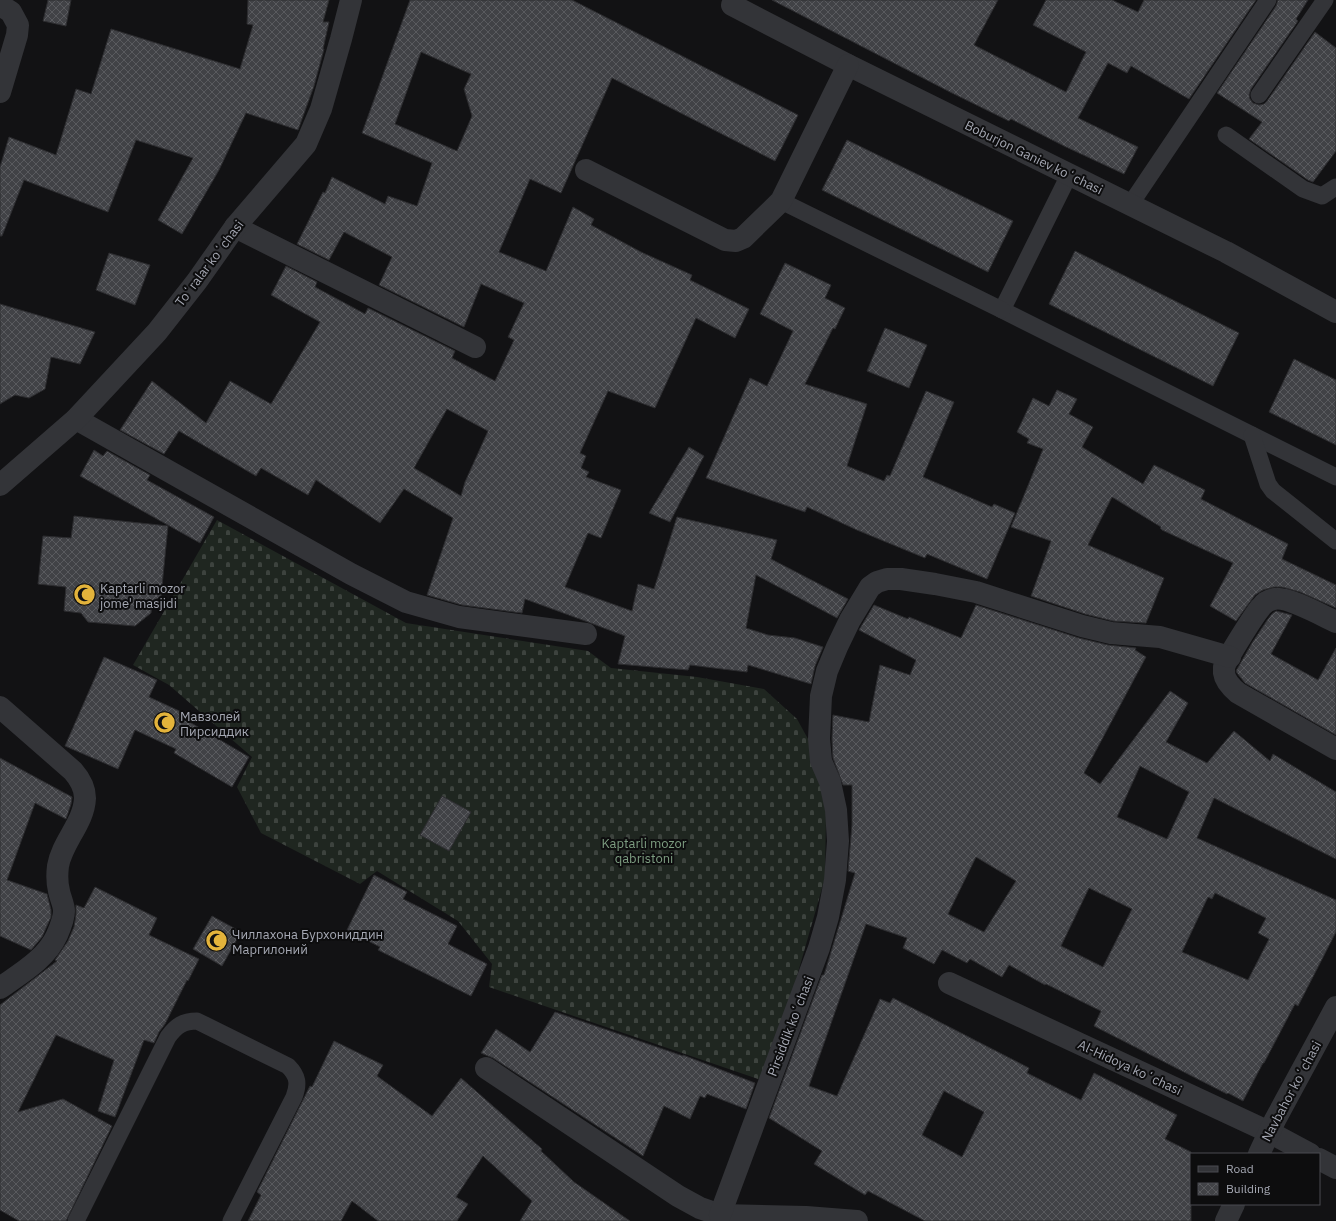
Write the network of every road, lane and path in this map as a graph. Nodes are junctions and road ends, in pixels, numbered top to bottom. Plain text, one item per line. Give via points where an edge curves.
1 (351, 0) edge
2 (1268, 0) edge
3 (1325, 0) edge
4 (0, 5) edge
5 (732, 5) dead end
6 (848, 65) junction
7 (0, 92) edge
8 (1259, 96) dead end
9 (1226, 135) dead end
10 (586, 170) dead end
11 (1069, 175) junction
12 (1336, 187) edge
13 (781, 200) junction
14 (1130, 205) junction
15 (235, 227) junction
16 (1002, 310) junction
17 (1336, 312) edge
18 (475, 347) dead end
19 (76, 418) junction
20 (1252, 435) junction
21 (1336, 477) edge
22 (0, 485) edge
23 (1336, 541) edge
24 (1336, 622) edge
25 (586, 634) dead end
26 (1230, 656) junction
27 (0, 707) edge
28 (1336, 749) edge
29 (949, 983) dead end
30 (0, 988) edge
31 (1336, 1007) edge
32 (486, 1068) dead end
33 (1269, 1132) junction
34 (1258, 1153) edge
35 (1308, 1153) edge
36 (1320, 1160) edge
37 (1336, 1168) edge
38 (1234, 1205) edge
39 (720, 1215) junction
40 (76, 1221) edge
41 (231, 1221) edge
42 (857, 1221) edge
43 (1226, 1221) edge

1 - 15 street, Toʻralar koʻchasi via 322,109 306,144
2 - 14 lane
3 - 8 lane
4 - 7 street via 11,12 18,25
5 - 6 street, Boburjon Ganiev koʻchasi
6 - 11 street, Boburjon Ganiev koʻchasi
6 - 13 street
9 - 12 lane via 1303,189 1322,196
10 - 13 street via 725,240 736,241 743,238
11 - 14 street, Boburjon Ganiev koʻchasi
11 - 16 lane
13 - 16 lane
14 - 17 street, Boburjon Ganiev koʻchasi via 1226,252
15 - 18 street
15 - 19 street, Toʻralar koʻchasi via 157,332
16 - 20 lane
19 - 22 street, Toʻralar koʻchasi
19 - 25 street via 351,574 406,602 459,617
20 - 21 lane
20 - 23 lane via 1272,491
24 - 26 street via 1296,603 1282,598 1274,599 1261,607
26 - 28 street via 1224,667 1224,674 1238,693
26 - 39 street, Pirsiddik koʻchasi via 1160,638 1111,633 1082,626 976,592 935,584 887,579 870,587 840,640 827,671 821,696 821,760 830,782 836,810 838,841 835,880 828,917 819,948
27 - 30 street via 73,771 81,781 85,796 81,815 61,854 58,866 57,879 64,911 57,936 40,959
29 - 33 street, Al-Hidoya koʻchasi
31 - 33 street, Navbahor koʻchasi
32 - 39 street via 678,1196
33 - 34 street, Navbahor koʻchasi
33 - 35 street, Al-Hidoya koʻchasi
36 - 37 street
38 - 43 street
39 - 42 street
40 - 41 lane via 168,1037 184,1022 197,1021 288,1066 296,1077 294,1097

